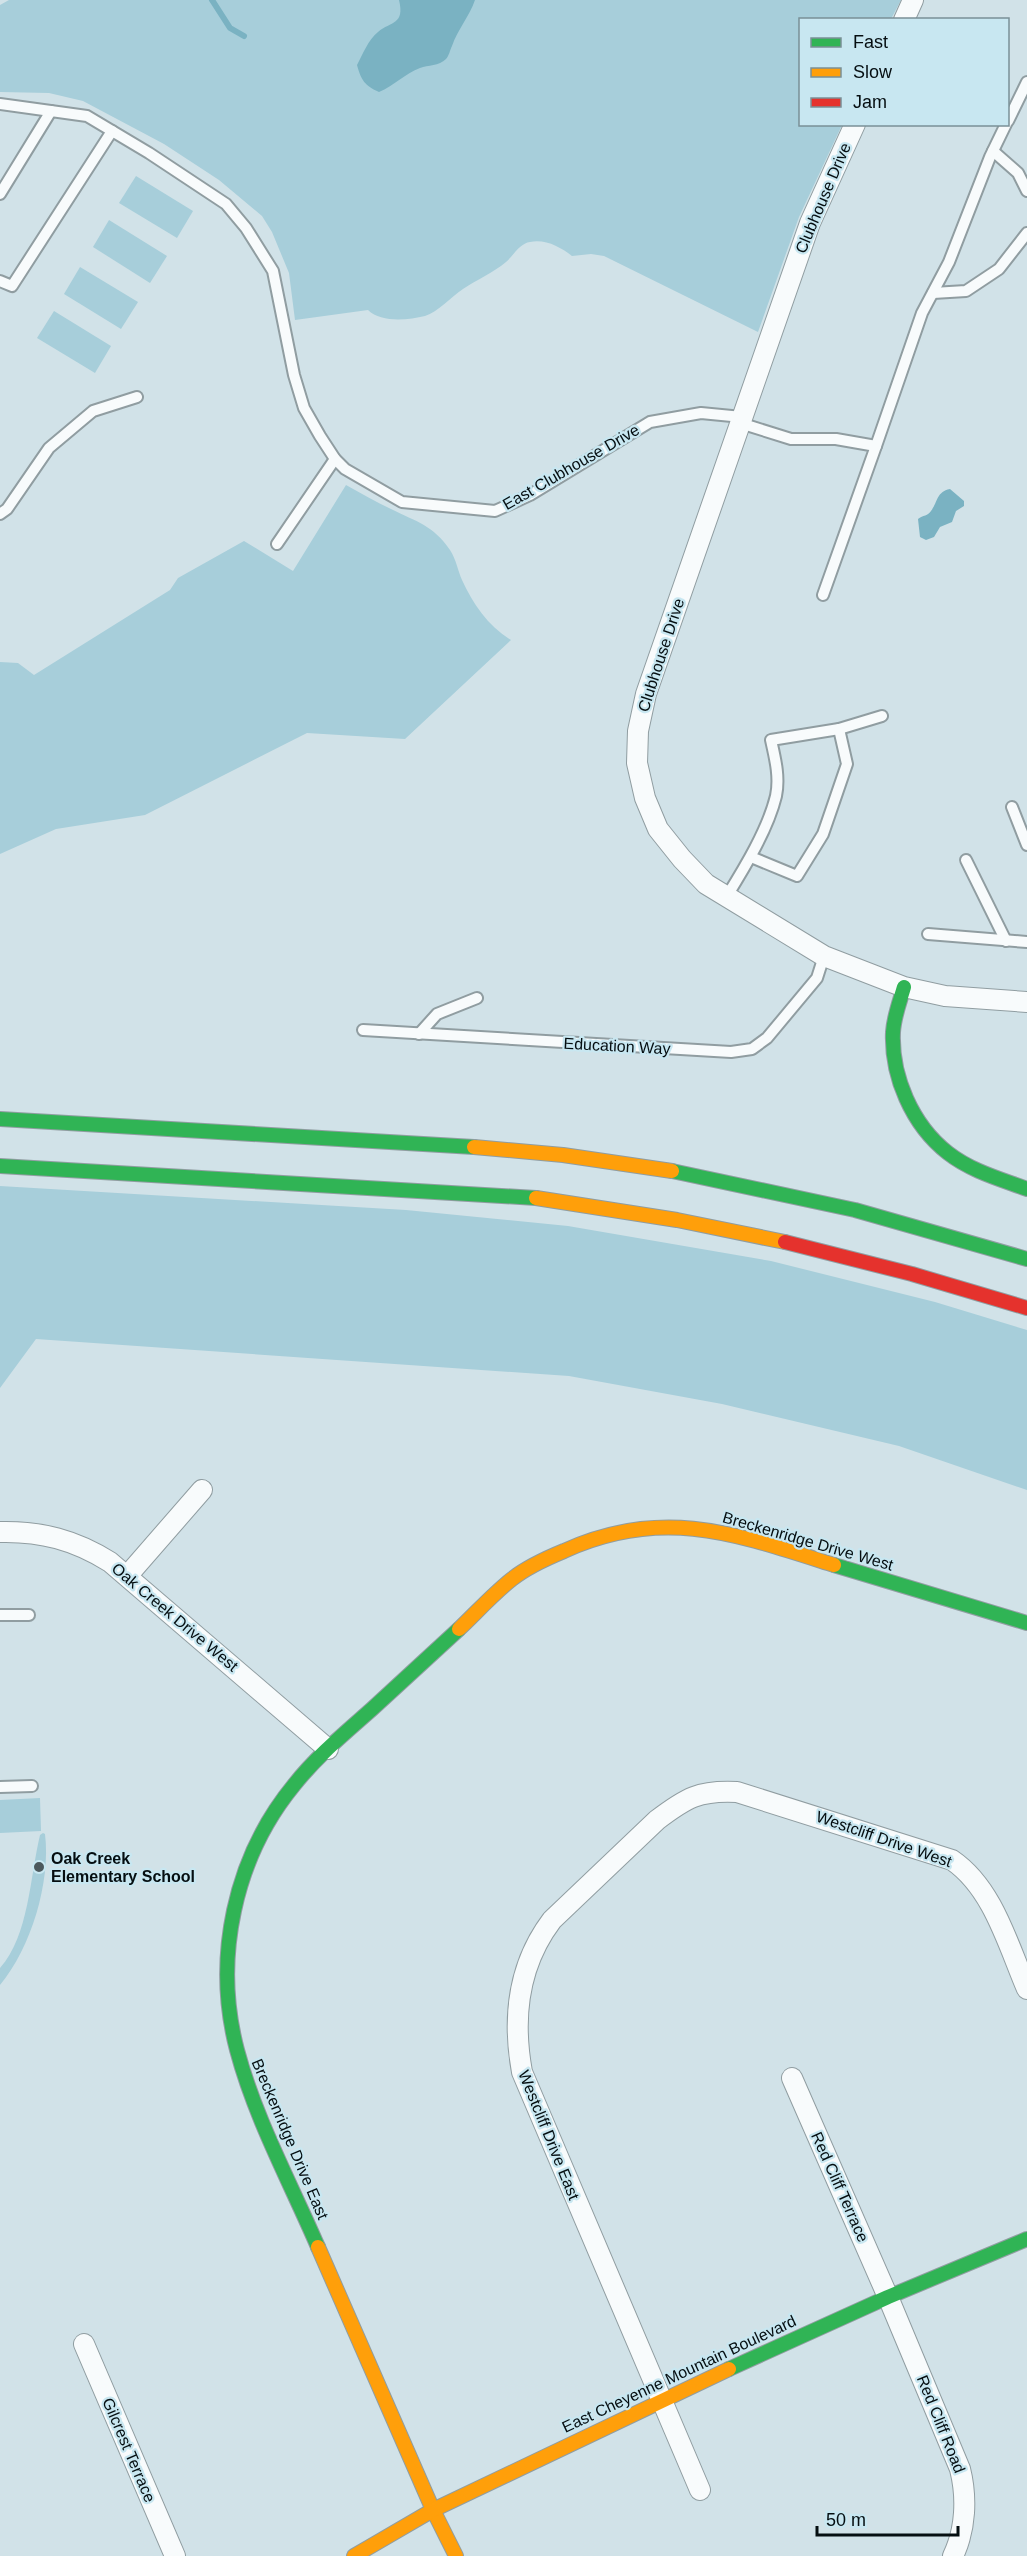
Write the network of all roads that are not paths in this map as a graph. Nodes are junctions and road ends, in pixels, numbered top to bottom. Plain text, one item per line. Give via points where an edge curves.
1 (913, 0) edge
2 (905, 18) edge
3 (1027, 82) edge
4 (0, 104) edge
5 (51, 111) junction
6 (1009, 119) edge
7 (854, 126) edge
8 (1006, 126) edge
9 (112, 131) junction
10 (993, 151) junction
11 (1027, 191) edge
12 (0, 194) edge
13 (1027, 233) edge
14 (0, 280) edge
15 (933, 293) junction
16 (137, 398) dead end
17 (741, 420) junction
18 (876, 446) junction
19 (334, 459) junction
20 (0, 514) edge
21 (277, 544) dead end
22 (824, 596) dead end
23 (882, 716) dead end
24 (839, 729) junction
25 (1012, 807) dead end
26 (1027, 845) edge
27 (752, 857) junction
28 (966, 860) dead end
29 (727, 896) junction
30 (928, 934) dead end
31 (1006, 941) junction
32 (1027, 942) edge
33 (824, 956) junction
34 (904, 987) junction
35 (477, 998) dead end
36 (1027, 1002) edge
37 (363, 1030) dead end
38 (418, 1034) junction
39 (0, 1119) edge
40 (0, 1166) edge
41 (1027, 1190) edge
42 (1027, 1259) edge
43 (1027, 1308) edge
44 (202, 1490) dead end
45 (0, 1532) edge
46 (128, 1575) junction
47 (0, 1615) edge
48 (29, 1615) dead end
49 (1027, 1623) edge
50 (328, 1749) junction
51 (32, 1786) dead end
52 (0, 1787) edge
53 (705, 1792) joint
54 (1027, 1989) edge
55 (792, 2078) dead end
56 (1027, 2239) edge
57 (888, 2297) junction
58 (84, 2344) dead end
59 (662, 2399) junction
60 (700, 2490) dead end
61 (433, 2510) junction
62 (174, 2556) edge
63 (354, 2556) edge
64 (456, 2556) edge
65 (953, 2556) edge

1 - 2 street
3 - 6 lane
4 - 5 lane, East Clubhouse Drive
5 - 9 lane, East Clubhouse Drive via 87,116
5 - 12 lane
7 - 17 street, Clubhouse Drive via 810,223
8 - 10 lane
9 - 14 lane via 12,286
9 - 19 lane, East Clubhouse Drive via 226,204 246,228 273,271 304,408
10 - 11 lane via 1018,173
10 - 15 lane via 950,262
13 - 15 lane via 999,270 974,286 966,291
15 - 18 lane via 922,313
16 - 20 lane via 93,411 49,448
17 - 18 lane, East Clubhouse Drive via 791,439 836,439
17 - 19 lane, East Clubhouse Drive via 700,413 650,422 530,495 495,511 402,502
17 - 29 street, Clubhouse Drive via 646,694 638,731 637,763 658,829 706,884
18 - 22 lane
19 - 21 lane
23 - 24 lane
24 - 27 lane via 771,740 777,767 776,795
24 - 27 lane via 848,764 823,834 797,876
25 - 26 lane
27 - 29 lane
28 - 31 lane
29 - 33 street, Clubhouse Drive
30 - 31 lane
31 - 32 lane
33 - 34 street, Clubhouse Drive
33 - 38 lane, Education Way via 817,978 767,1038 752,1049 731,1052
34 - 36 street, Clubhouse Drive via 945,996
34 - 41 main road via 893,1030 896,1069 906,1100 946,1152
35 - 38 lane via 437,1014
37 - 38 lane, Education Way
39 - 42 main road via 564,1155 846,1207
40 - 43 main road via 558,1201 835,1252
44 - 46 street
45 - 46 street, Oak Creek Drive West via 46,1535 75,1542
46 - 50 street, Oak Creek Drive West
47 - 48 lane
49 - 50 main road, Breckenridge Drive West via 743,1537 681,1527 613,1533 559,1553 513,1578
50 - 61 main road, Breckenridge Drive East via 283,1798 267,1823 252,1850 236,1895 228,1949 232,2031 253,2098
51 - 52 lane
53 - 54 street, Westcliff Drive West via 737,1792 756,1797 952,1860 966,1870 990,1904
53 - 59 street, Westcliff Drive East via 657,1820 552,1920 540,1936 523,1976 516,2026 529,2094
55 - 57 street, Red Cliff Terrace
56 - 57 main road, East Cheyenne Mountain Boulevard
57 - 59 main road, East Cheyenne Mountain Boulevard
57 - 65 street, Red Cliff Road via 960,2469 965,2489 962,2532
58 - 62 street, Gilcrest Terrace
59 - 60 street, Westcliff Drive East
59 - 61 main road, East Cheyenne Mountain Boulevard
61 - 63 main road, East Cheyenne Mountain Boulevard
61 - 64 main road, Breckenridge Drive East

